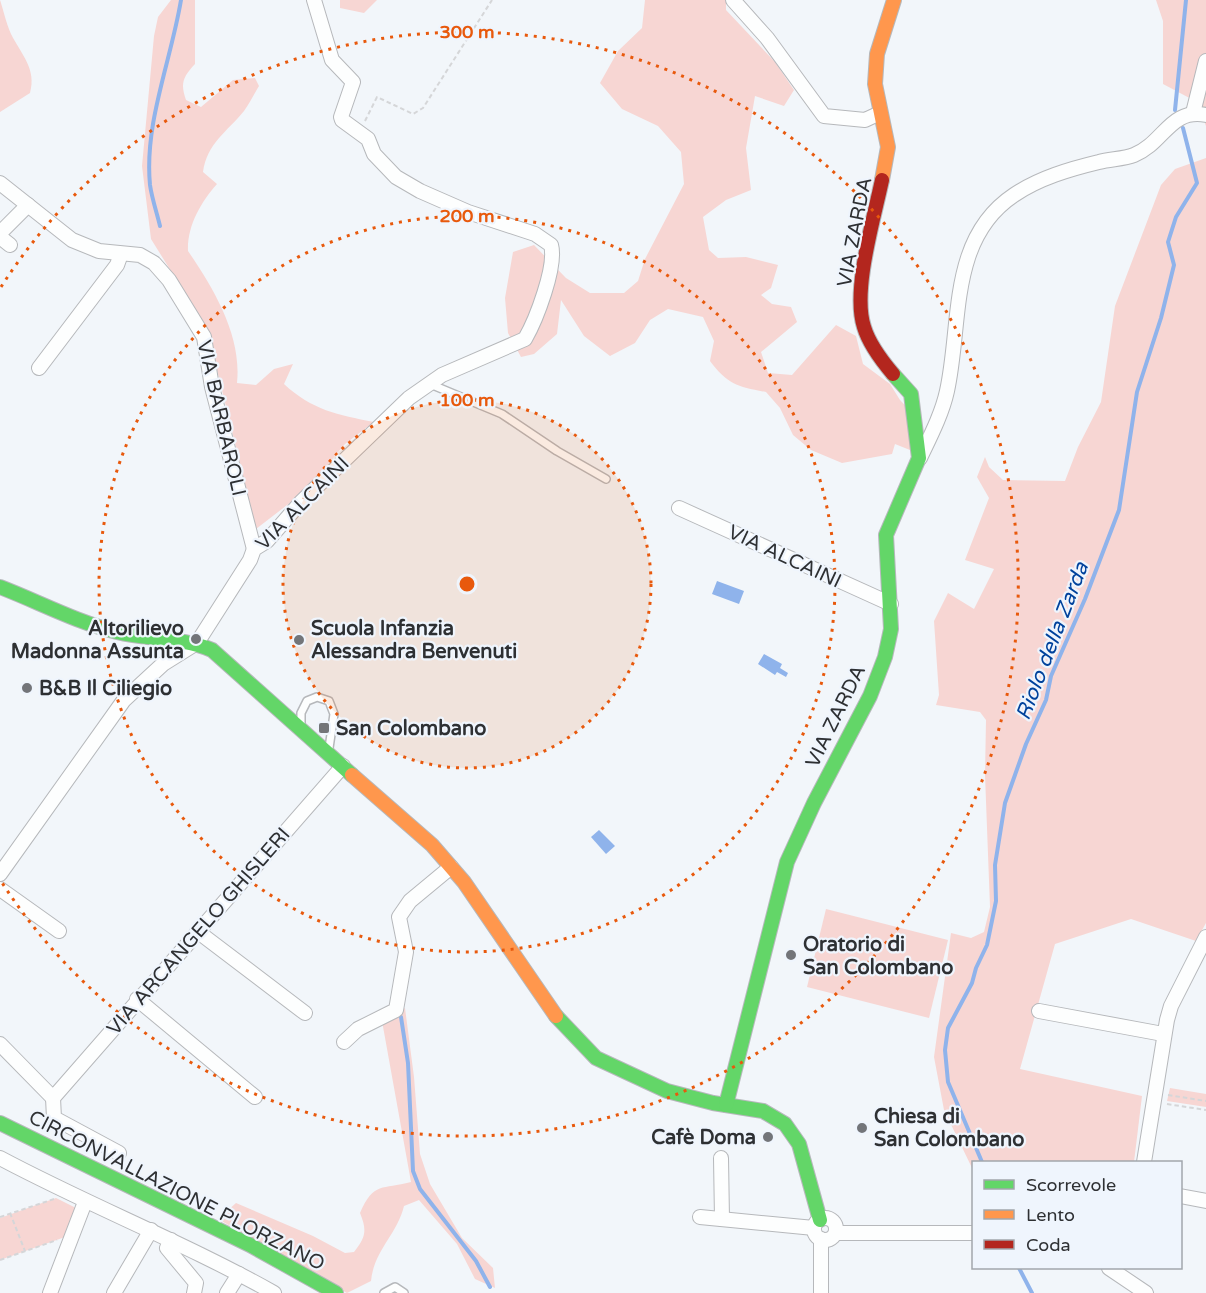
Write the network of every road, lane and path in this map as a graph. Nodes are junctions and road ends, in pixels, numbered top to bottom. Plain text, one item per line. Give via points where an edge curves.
1 (314, 0) edge
2 (492, 0) edge
3 (733, 0) edge
4 (894, 0) edge
5 (1206, 61) edge
6 (880, 113) junction
7 (1200, 114) edge
8 (341, 117) junction
9 (363, 124) joint
10 (0, 183) edge
11 (28, 205) junction
12 (0, 233) edge
13 (122, 254) junction
14 (39, 368) dead end
15 (430, 383) junction
16 (920, 459) junction
17 (606, 479) dead end
18 (679, 508) dead end
19 (254, 549) junction
20 (0, 587) edge
21 (891, 604) junction
22 (196, 643) junction
23 (300, 726) junction
24 (328, 752) junction
25 (343, 766) junction
26 (451, 867) junction
27 (0, 874) edge
28 (0, 889) edge
29 (59, 931) dead end
30 (196, 931) junction
31 (1206, 938) edge
32 (137, 999) junction
33 (1039, 1011) dead end
34 (306, 1013) dead end
35 (1163, 1034) junction
36 (344, 1042) dead end
37 (0, 1044) edge
38 (1168, 1095) dead end
39 (255, 1097) dead end
40 (53, 1098) junction
41 (1152, 1101) junction
42 (1206, 1101) edge
43 (726, 1105) junction
44 (1206, 1110) edge
45 (0, 1123) edge
46 (0, 1136) edge
47 (119, 1153) dead end
48 (0, 1158) edge
49 (721, 1158) dead end
50 (1144, 1161) edge
51 (68, 1194) junction
52 (1182, 1196) edge
53 (1206, 1201) edge
54 (85, 1202) junction
55 (10, 1213) junction
56 (0, 1217) edge
57 (700, 1217) dead end
58 (722, 1219) junction
59 (818, 1229) junction
60 (151, 1230) junction
61 (836, 1233) junction
62 (972, 1233) edge
63 (73, 1235) junction
64 (171, 1240) junction
65 (25, 1251) junction
66 (0, 1260) edge
67 (1110, 1269) edge
68 (239, 1274) junction
69 (51, 1293) edge
70 (114, 1293) edge
71 (194, 1293) edge
72 (227, 1293) edge
73 (274, 1293) edge
74 (314, 1293) edge
75 (336, 1293) edge
76 (384, 1293) edge
77 (404, 1293) edge
78 (821, 1293) edge
79 (1146, 1293) edge

1 - 8 street via 332,60 353,82
2 - 9 path via 423,108 413,114 377,97
3 - 6 street via 780,54 824,117 866,120
4 - 6 main road, VIA ZARDA via 877,54 875,84
5 - 7 street
6 - 16 main road, VIA ZARDA via 888,147 863,276 860,312 864,329 882,361 911,394
7 - 16 street via 1176,119 1150,146 1134,155 1064,172 1014,194 986,223 965,264 947,392
8 - 9 street
8 - 15 street, VIA ALCAINI via 368,139 374,154 396,177 412,187 468,212 535,234 551,245 552,260 542,298 525,339
10 - 11 street, VIA BARBAROLI
11 - 12 street
11 - 13 street, VIA BARBAROLI via 72,240 99,251
13 - 14 street
13 - 19 street, VIA BARBAROLI via 140,255 153,263 169,280 204,337 212,387
15 - 17 lane via 502,414
15 - 19 street, VIA ALCAINI via 379,426 267,541
16 - 21 main road, VIA ZARDA via 886,535
18 - 21 street, VIA ALCAINI
19 - 22 street, VIA ALCAINI
20 - 22 main road via 110,630
21 - 43 main road, VIA ZARDA via 891,630 870,696 787,862
22 - 23 main road via 212,650
22 - 27 street via 163,664 124,700
23 - 24 main road
23 - 24 lane via 307,701 317,697 328,701 334,714
24 - 25 main road
25 - 26 main road
25 - 30 street, VIA ARCANGELO GHISLERI
26 - 36 street via 410,901 399,917 406,952 396,1010 358,1029
26 - 43 main road via 553,1013 582,1047 605,1064 639,1080 682,1096
28 - 29 street
30 - 32 street, VIA ARCANGELO GHISLERI
30 - 34 street
31 - 35 street via 1171,1006
32 - 39 street
32 - 40 street, VIA ARCANGELO GHISLERI
33 - 35 street
35 - 41 street
37 - 40 street
38 - 42 path
40 - 47 street via 54,1118
41 - 44 path
41 - 50 street
43 - 59 main road via 763,1111 793,1133 799,1144
45 - 75 main road, CIRCONVALLAZIONE PLORZANO via 250,1245
46 - 74 main road, CIRCONVALLAZIONE PLORZANO
48 - 51 street
49 - 58 street
51 - 54 street
51 - 55 path
52 - 53 street
54 - 60 street
54 - 63 street
55 - 56 path
55 - 65 path
57 - 58 street
58 - 59 street
59 - 61 street via 832,1238
59 - 61 street via 832,1221
59 - 78 street
60 - 64 street
60 - 70 street
61 - 62 street
63 - 65 path
63 - 69 street
64 - 68 street
64 - 71 street via 167,1248 196,1283
65 - 66 path
67 - 79 street
68 - 72 street
68 - 73 street
76 - 77 lane via 395,1287

